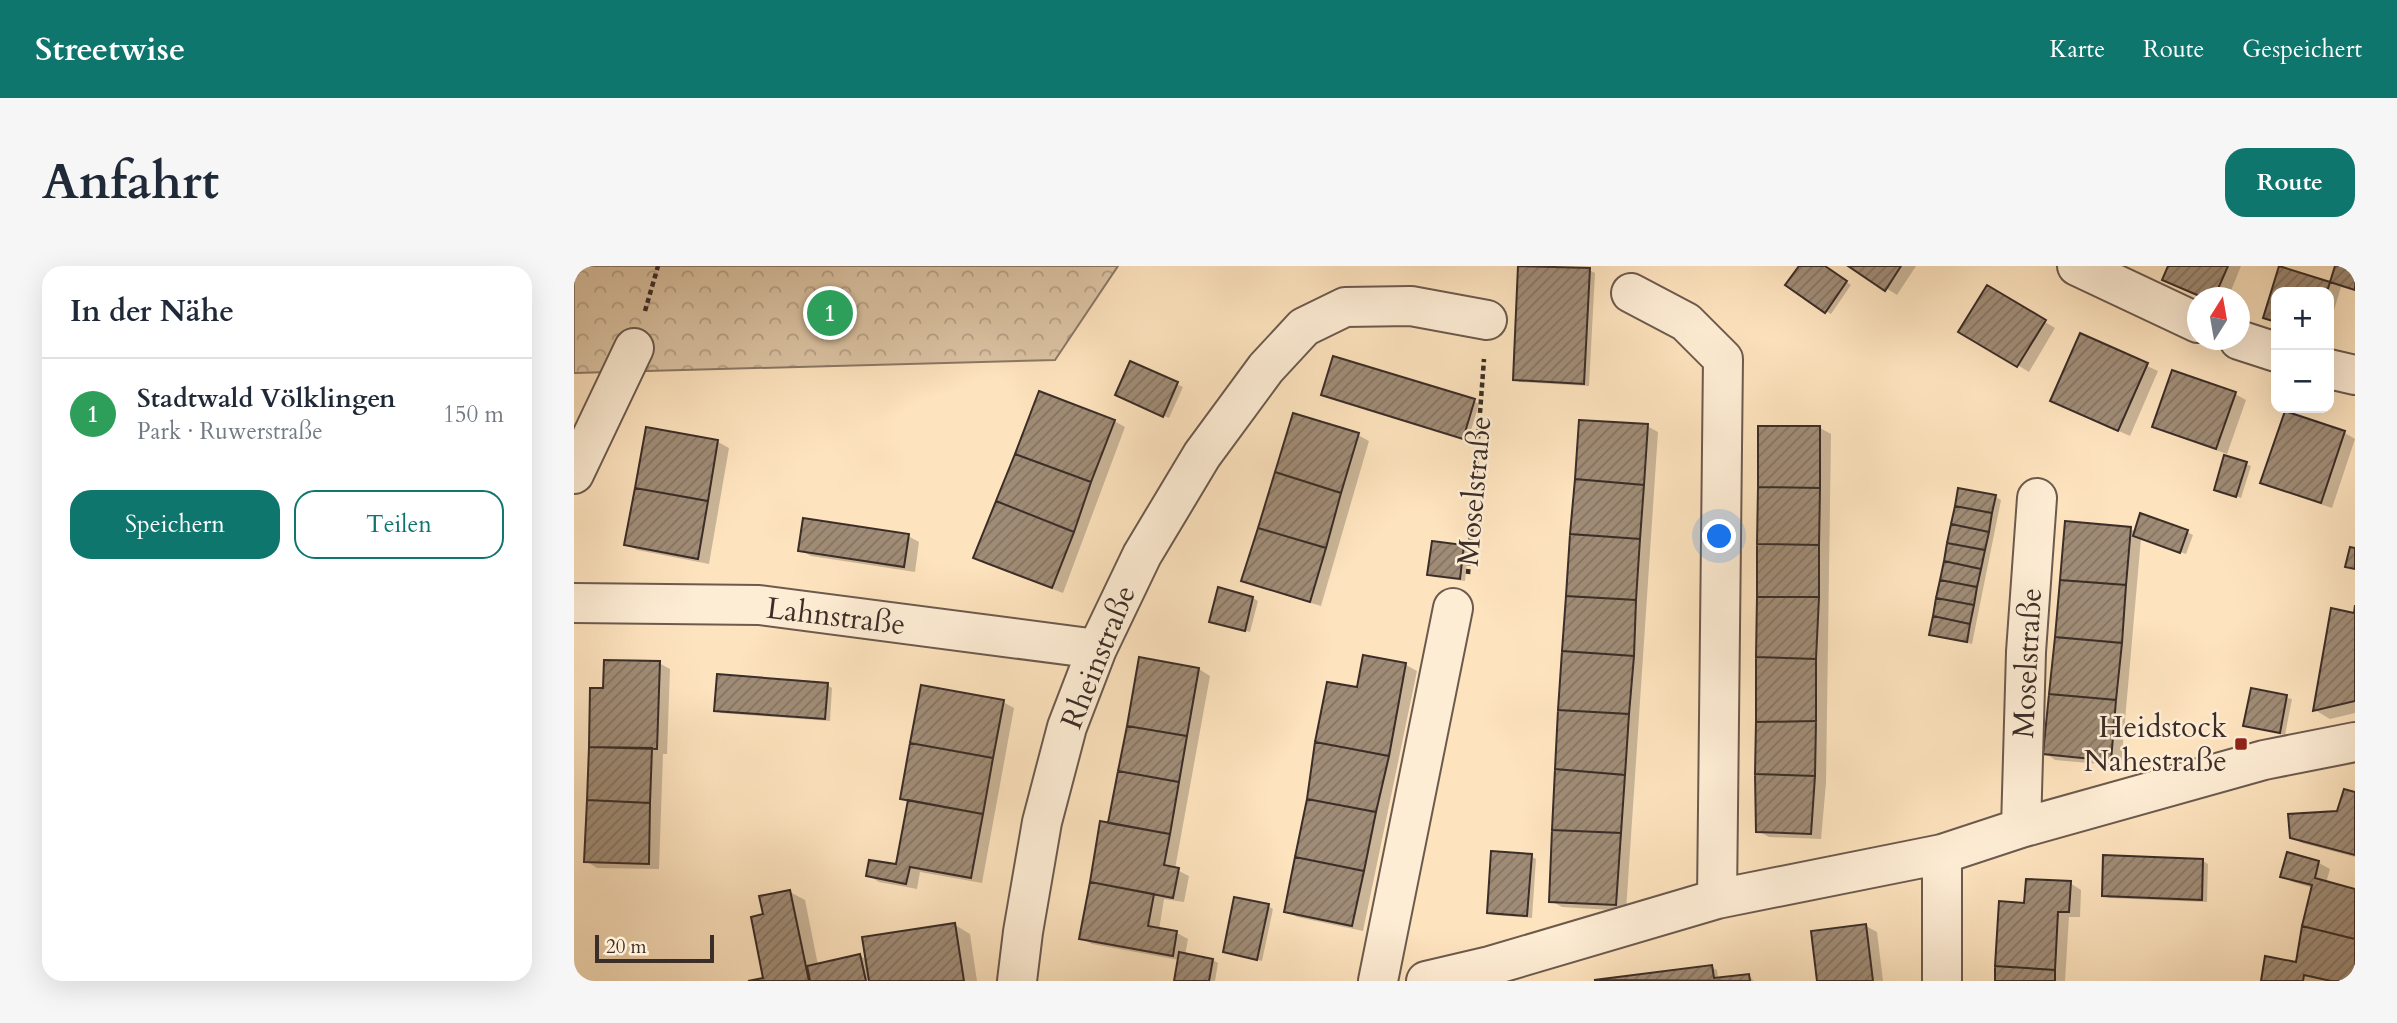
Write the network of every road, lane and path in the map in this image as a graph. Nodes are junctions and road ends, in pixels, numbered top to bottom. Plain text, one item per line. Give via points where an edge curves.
1 (2077, 266) edge
2 (1631, 293) dead end
3 (2187, 318) edge
4 (1488, 320) joint
5 (2250, 344) edge
6 (634, 348) dead end
7 (2271, 350) edge
8 (2334, 370) edge
9 (2355, 375) edge
10 (574, 474) edge
11 (2037, 498) dead end
12 (574, 603) edge
13 (1453, 608) joint
14 (1097, 649) junction
15 (2355, 742) edge
16 (2021, 828) junction
17 (1942, 854) junction
18 (1717, 899) junction
19 (1489, 974) edge
20 (1017, 981) edge
21 (1378, 981) edge
22 (1426, 981) edge
23 (1942, 981) edge

1 - 3 street
2 - 18 street via 1686,322 1723,359
4 - 13 path, Moselstraße via 1467,580
4 - 14 street, Rheinstraße via 1411,306 1345,307 1304,327 1266,368 1202,455 1148,544
5 - 7 street
6 - 10 street
8 - 9 street
11 - 16 street, Moselstraße via 2026,652
12 - 14 street, Lahnstraße via 759,605
13 - 21 street, Moselstraße
14 - 20 street, Rheinstraße via 1067,727 1042,822
15 - 16 street via 2264,760
16 - 17 street
17 - 18 street
17 - 23 street
18 - 19 street
19 - 22 street

